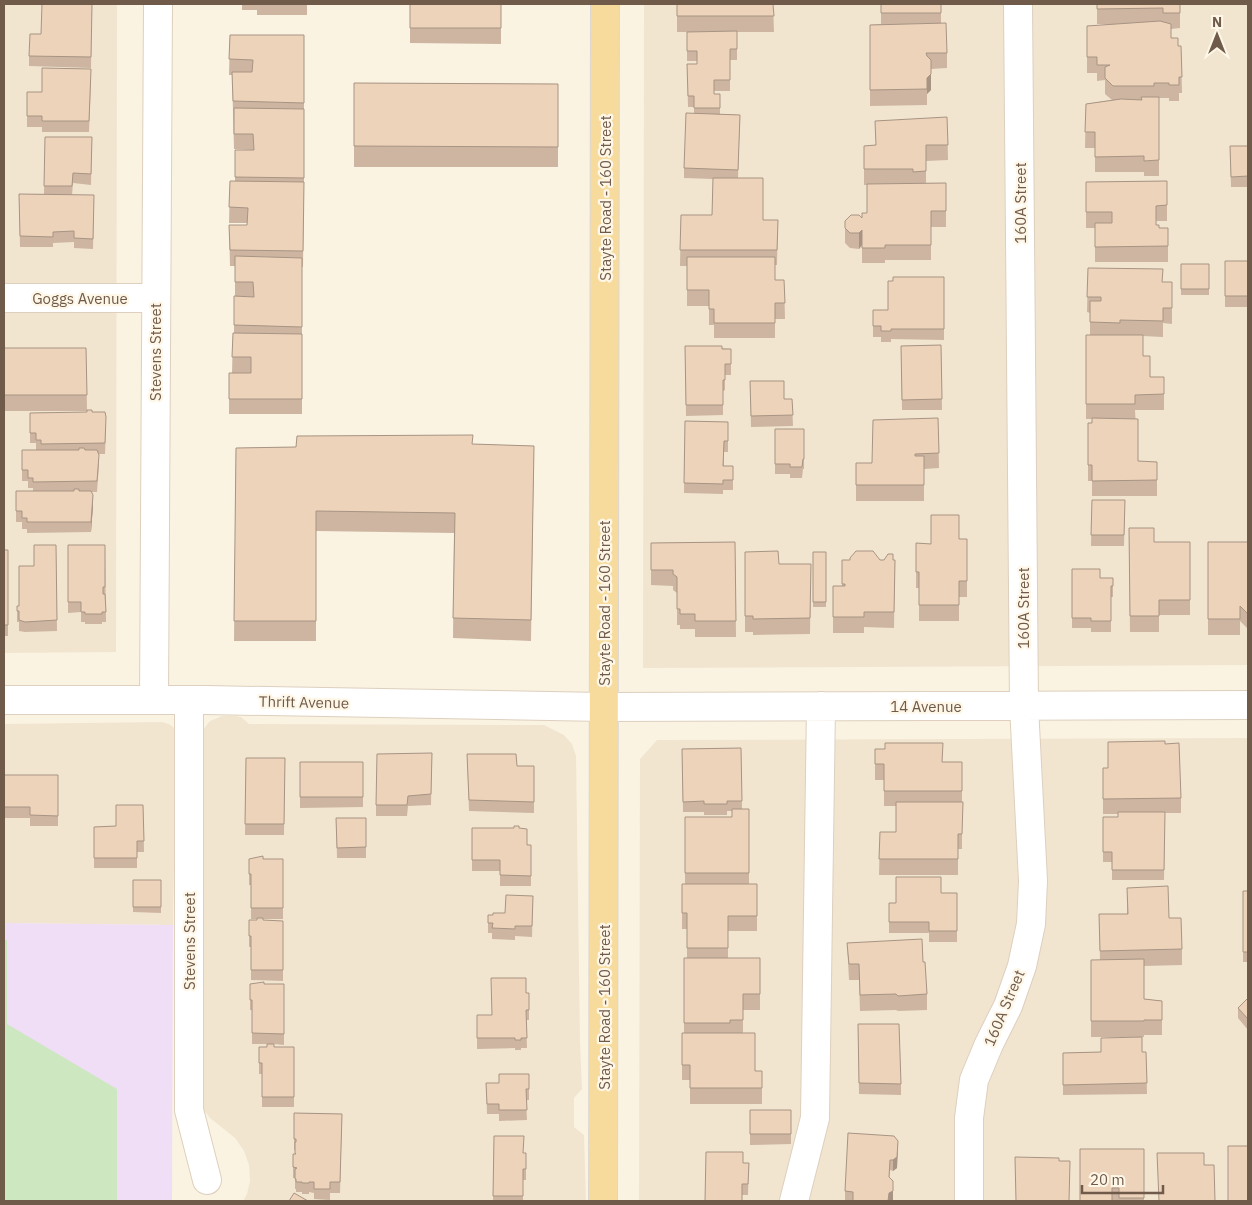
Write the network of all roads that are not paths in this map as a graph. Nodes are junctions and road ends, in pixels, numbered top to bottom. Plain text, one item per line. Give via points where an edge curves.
1 (158, 4) edge
2 (605, 4) edge
3 (1018, 4) edge
4 (4, 298) edge
5 (155, 298) junction
6 (4, 700) edge
7 (154, 700) junction
8 (189, 700) junction
9 (1248, 705) edge
10 (821, 706) junction
11 (1024, 706) junction
12 (604, 707) junction
13 (207, 1180) dead end
14 (603, 1201) edge
15 (794, 1201) edge
16 (969, 1201) edge

1 - 5 street, Stevens Street
2 - 12 main road, Stayte Road - 160 Street
3 - 11 street, 160A Street
4 - 5 street, Goggs Avenue
5 - 7 street, Stevens Street
6 - 7 street, Thrift Avenue
7 - 8 street, Thrift Avenue
8 - 12 street, Thrift Avenue
8 - 13 street, Stevens Street via 190,1110
9 - 11 street, 14 Avenue
10 - 11 street, 14 Avenue
10 - 12 street, 14 Avenue
10 - 15 street via 815,1118
11 - 16 street, 160A Street via 1033,881 1031,924 1022,966 1008,1006 974,1080 969,1118
12 - 14 main road, Stayte Road - 160 Street

